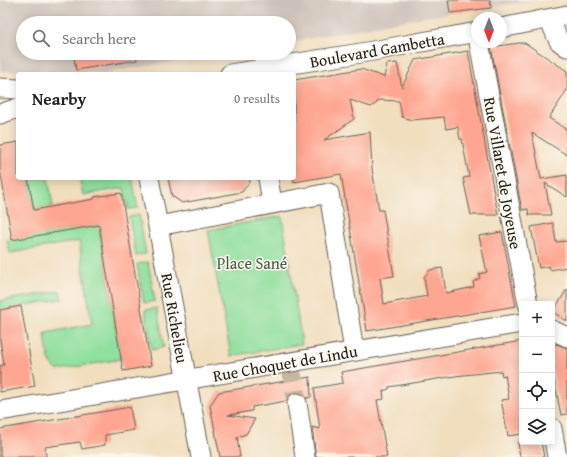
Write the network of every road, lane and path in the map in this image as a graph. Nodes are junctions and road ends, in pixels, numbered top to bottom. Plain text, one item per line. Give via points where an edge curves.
1 (558, 17) edge
2 (507, 27) edge
3 (471, 33) edge
4 (567, 47) edge
5 (480, 48) edge
6 (248, 72) edge
7 (0, 88) edge
8 (16, 89) edge
9 (16, 104) edge
10 (0, 105) edge
11 (16, 109) edge
12 (0, 114) edge
13 (149, 180) edge
14 (268, 180) edge
15 (272, 203) junction
16 (158, 226) junction
17 (527, 301) edge
18 (519, 324) edge
19 (555, 331) edge
20 (567, 337) edge
21 (354, 351) junction
22 (187, 380) junction
23 (297, 403) tunnel mouth
24 (0, 410) edge
25 (555, 445) edge
26 (201, 457) edge
27 (305, 457) edge
28 (557, 457) edge

1 - 2 street
1 - 4 street via 559,41
3 - 6 street, Boulevard Gambetta
5 - 17 street, Rue Villaret de Joyeuse
7 - 8 street
9 - 10 street
11 - 12 street
13 - 16 street, Rue Richelieu
14 - 15 street
15 - 16 street
15 - 21 street via 329,193
16 - 22 street, Rue Richelieu
18 - 21 street, Rue Choquet de Lindu
19 - 20 street
21 - 22 street, Rue Choquet de Lindu
22 - 24 street, Rue Choquet de Lindu
22 - 26 street, Rue Richelieu
23 - 27 street
25 - 28 street

